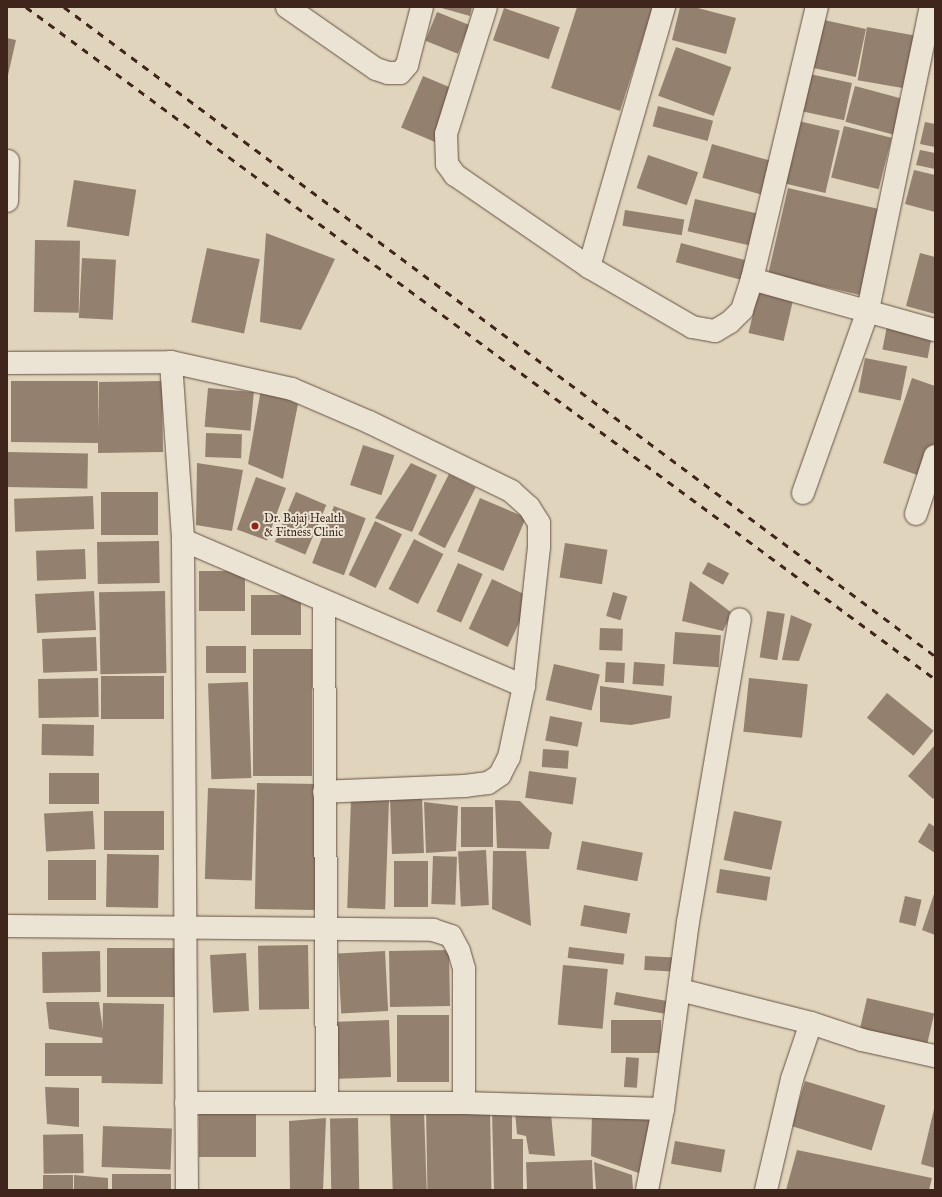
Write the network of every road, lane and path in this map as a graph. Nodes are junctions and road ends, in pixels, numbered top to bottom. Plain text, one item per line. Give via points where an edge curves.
1 (287, 7) edge
2 (422, 7) edge
3 (486, 7) edge
4 (664, 7) edge
5 (817, 7) edge
6 (931, 7) edge
7 (8, 161) dead end
8 (7, 201) edge
9 (589, 267) junction
10 (752, 280) junction
11 (868, 310) junction
12 (935, 330) edge
13 (171, 362) junction
14 (7, 363) edge
15 (935, 456) edge
16 (803, 493) dead end
17 (916, 514) dead end
18 (183, 540) junction
19 (324, 601) junction
20 (740, 619) dead end
21 (524, 686) junction
22 (324, 792) junction
23 (7, 926) edge
24 (326, 928) junction
25 (183, 930) junction
26 (680, 990) junction
27 (811, 1023) junction
28 (934, 1056) dead end
29 (327, 1101) junction
30 (186, 1103) junction
31 (464, 1103) junction
32 (663, 1109) junction
33 (186, 1190) edge
34 (647, 1190) edge
35 (766, 1190) edge

1 - 2 street via 376,69 400,73 407,66
3 - 9 street via 446,134 447,164 455,175
4 - 9 street
5 - 10 street
6 - 11 street
7 - 8 street
9 - 10 street via 692,327 715,331 742,310
10 - 11 street
11 - 12 street
11 - 16 street
13 - 14 street
13 - 18 street
13 - 21 street via 292,389 368,422 511,491 529,507 539,523 539,547
15 - 17 street
18 - 19 street
18 - 25 street
19 - 21 street
19 - 22 street
20 - 26 street via 688,922
21 - 22 street via 509,757 500,776 488,783
22 - 24 street
23 - 25 street
24 - 25 street
24 - 29 street
24 - 31 street via 433,930 451,936 460,951 464,969
25 - 30 street
26 - 27 street
26 - 32 street
27 - 28 street via 830,1032
27 - 35 street via 792,1078
29 - 30 street
29 - 31 street
30 - 33 street
31 - 32 street
32 - 34 street

